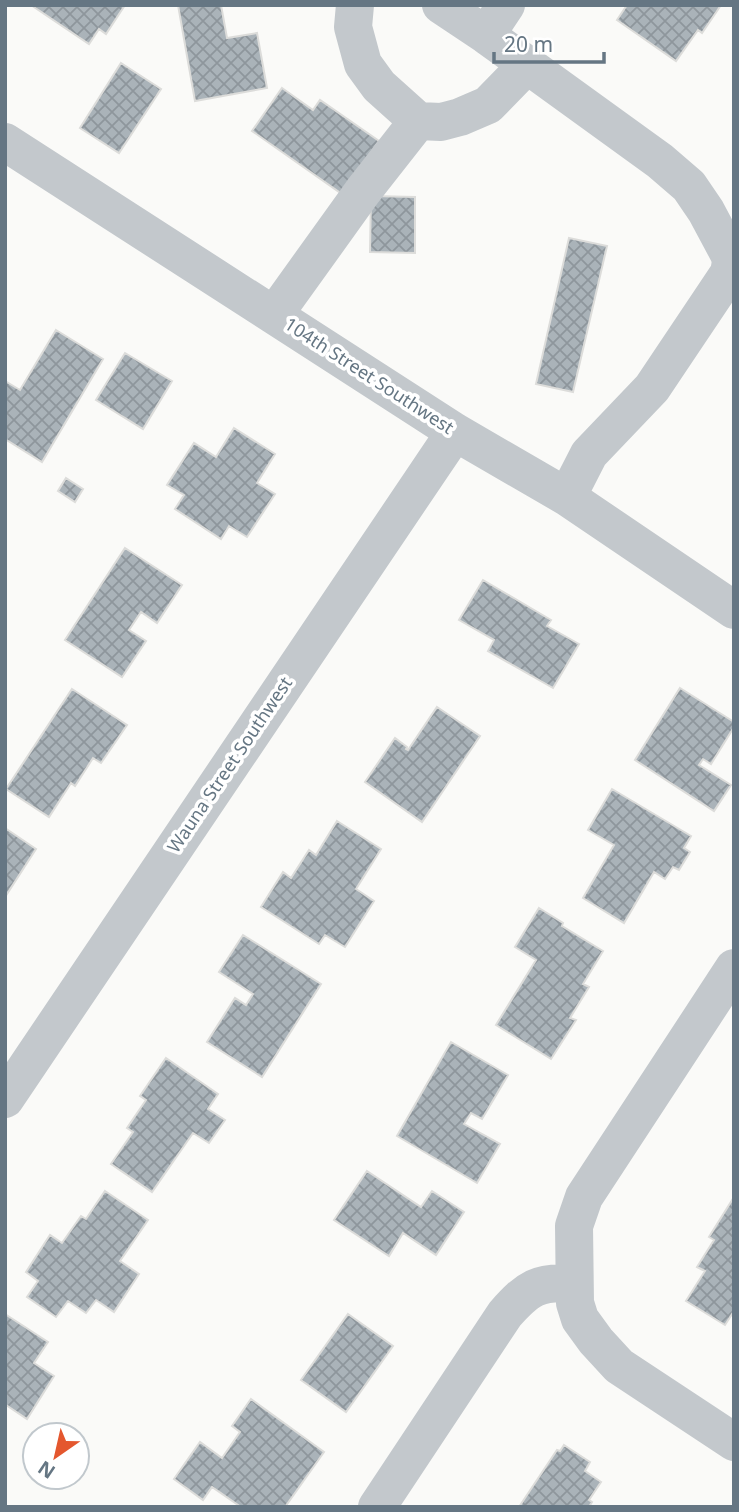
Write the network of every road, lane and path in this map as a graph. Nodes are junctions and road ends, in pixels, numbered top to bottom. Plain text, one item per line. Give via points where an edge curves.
1 (355, 5) edge
2 (441, 5) edge
3 (496, 20) edge
4 (527, 65) junction
5 (418, 121) junction
6 (6, 144) edge
7 (731, 253) edge
8 (274, 314) junction
9 (455, 432) junction
10 (568, 497) junction
11 (734, 610) edge
12 (734, 968) edge
13 (5, 1099) edge
14 (574, 1284) junction
15 (734, 1442) edge
16 (377, 1507) edge

1 - 5 street via 354,27 363,64 379,86
2 - 3 street
3 - 4 street
4 - 5 street via 488,105 441,122
4 - 7 street via 689,186
5 - 8 street
6 - 8 street, 104th Street Southwest
7 - 10 street via 729,273 652,388 589,454
8 - 9 street, 104th Street Southwest
9 - 10 street, 104th Street Southwest
9 - 13 street, Wauna Street Southwest
10 - 11 street, 104th Street Southwest
12 - 14 street via 584,1197 574,1226
14 - 15 street via 580,1320 619,1366
14 - 16 street via 535,1287 505,1314

